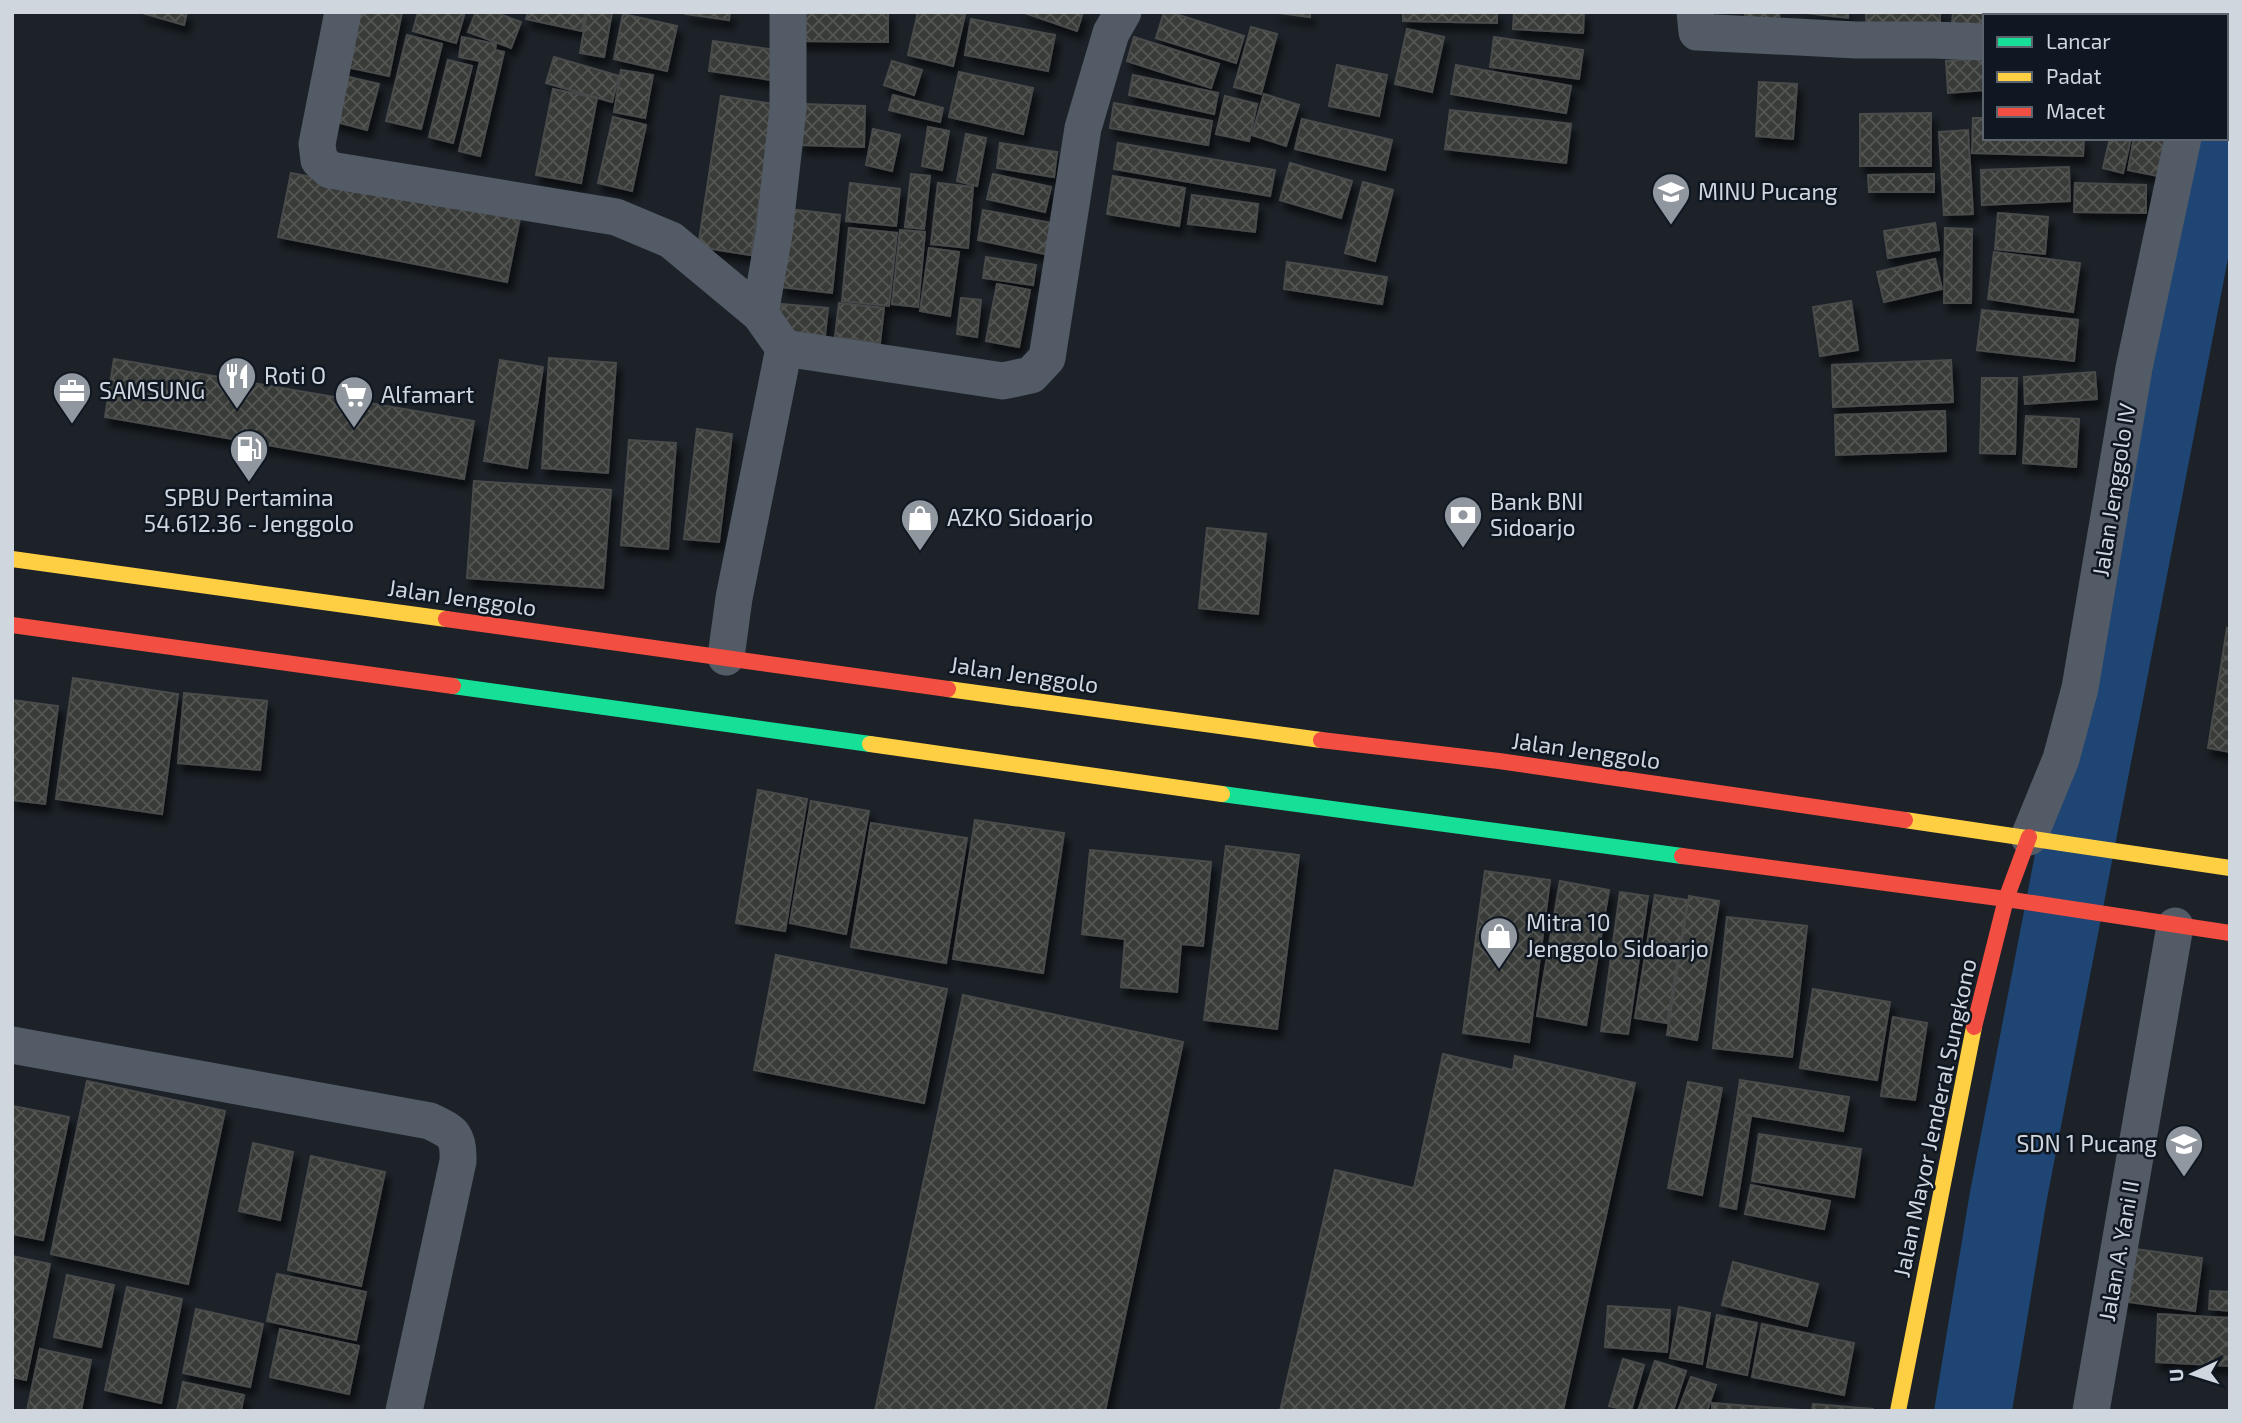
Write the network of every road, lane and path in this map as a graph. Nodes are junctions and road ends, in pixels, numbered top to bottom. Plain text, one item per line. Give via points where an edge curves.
1 (343, 12) edge
2 (788, 12) edge
3 (1123, 12) edge
4 (1697, 35) edge
5 (1983, 42) edge
6 (2183, 140) edge
7 (761, 314) junction
8 (784, 348) junction
9 (12, 559) edge
10 (12, 625) edge
11 (726, 657) junction
12 (2029, 837) junction
13 (2230, 868) edge
14 (2007, 899) junction
15 (2175, 926) junction
16 (2230, 933) edge
17 (12, 1045) edge
18 (404, 1411) edge
19 (1898, 1411) edge
20 (2091, 1411) edge

1 - 7 street via 317,144 319,160 330,170 616,217 671,240
2 - 7 street via 789,109
3 - 8 street via 1111,33 1083,128 1047,358 1031,375 1003,381
4 - 5 street
6 - 12 street, Jalan Jenggolo IV via 2134,368 2080,688 2061,759
7 - 8 street
8 - 11 street
9 - 11 main road, Jalan Jenggolo
10 - 14 main road via 1371,816
11 - 12 main road, Jalan Jenggolo
12 - 13 main road, Jalan Jenggolo
12 - 14 main road, Jalan Mayor Jenderal Sungkono
14 - 15 main road
14 - 19 main road, Jalan Mayor Jenderal Sungkono via 1973,1031
15 - 16 main road
15 - 20 street, Jalan A. Yani II
17 - 18 street via 430,1121 453,1133 459,1146 458,1161

